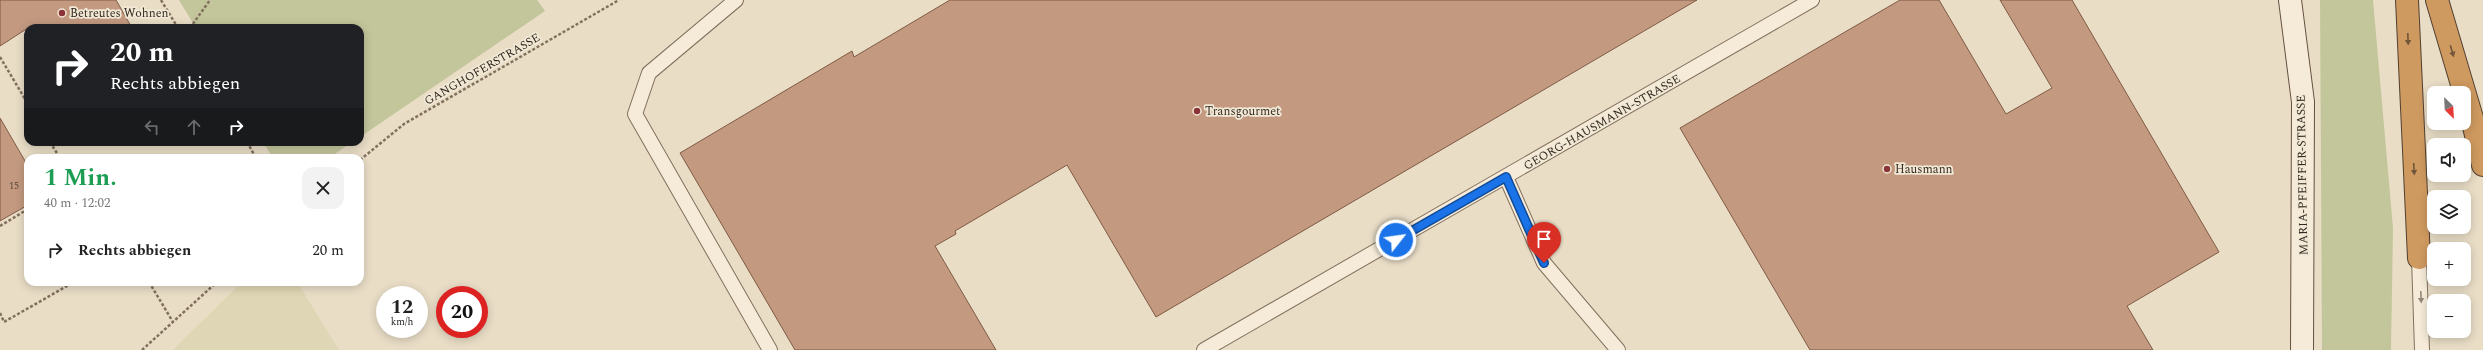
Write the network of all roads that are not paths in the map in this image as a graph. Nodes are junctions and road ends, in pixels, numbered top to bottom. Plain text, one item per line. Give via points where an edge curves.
1 (736, 0) edge
2 (1812, 0) edge
3 (2290, 0) edge
4 (2407, 0) edge
5 (2437, 0) edge
6 (2483, 165) edge
7 (1506, 177) junction
8 (2419, 258) joint
9 (770, 350) edge
10 (1204, 350) edge
11 (1618, 350) edge
12 (2302, 350) edge
13 (2422, 350) edge

1 - 9 lane via 649,72 635,114
2 - 7 lane, GEORG-HAUSMANN-STRASSE
3 - 12 main road, MARIA-PFEIFFER-STRASSE via 2303,102
4 -> 8 highway
5 -> 6 highway via 2472,118
7 - 10 lane, GEORG-HAUSMANN-STRASSE
7 - 11 lane via 1544,263
8 -> 13 lane

